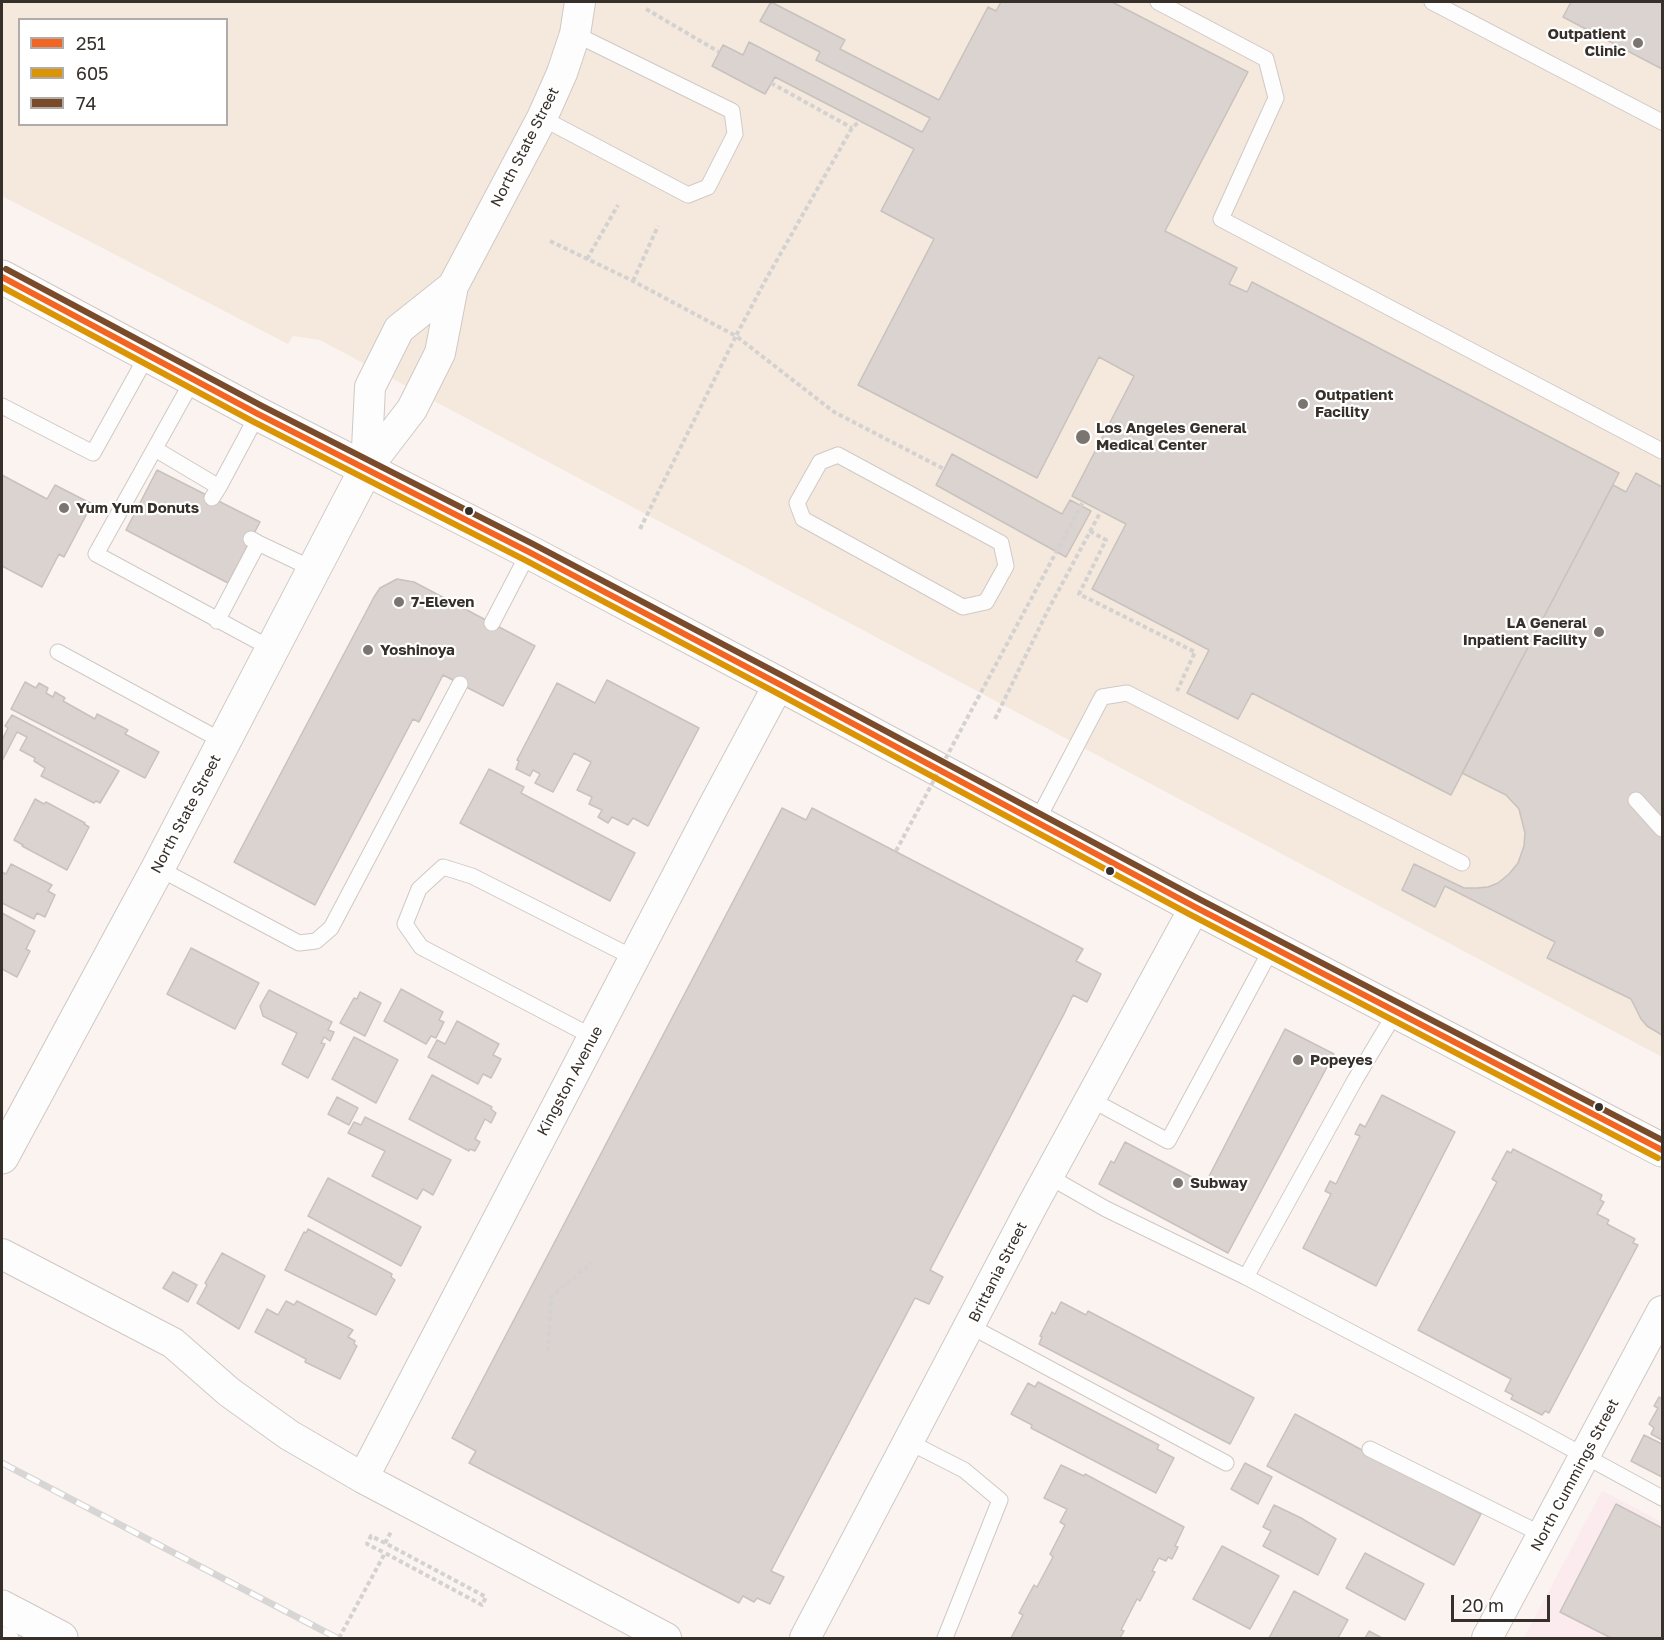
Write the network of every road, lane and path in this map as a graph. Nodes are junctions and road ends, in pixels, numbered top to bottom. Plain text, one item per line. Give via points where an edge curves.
1 (580, 2) edge
2 (1158, 2) edge
3 (1431, 2) edge
4 (646, 9) dead end
5 (575, 34) junction
6 (719, 52) dead end
7 (771, 83) dead end
8 (542, 118) junction
9 (860, 121) dead end
10 (1662, 122) edge
11 (852, 128) junction
12 (618, 205) dead end
13 (658, 226) dead end
14 (550, 241) dead end
15 (587, 259) junction
16 (2, 277) edge
17 (633, 281) junction
18 (453, 286) junction
19 (736, 336) junction
20 (148, 354) junction
21 (194, 378) junction
22 (2, 406) edge
23 (258, 414) junction
24 (155, 449) junction
25 (1662, 451) edge
26 (366, 469) junction
27 (944, 469) dead end
28 (1083, 502) dead end
29 (1101, 511) dead end
30 (640, 529) dead end
31 (1090, 531) junction
32 (851, 545) joint
33 (529, 552) junction
34 (315, 570) junction
35 (217, 621) junction
36 (492, 623) dead end
37 (272, 649) junction
38 (58, 652) dead end
39 (460, 684) dead end
40 (779, 684) junction
41 (1184, 699) dead end
42 (995, 719) dead end
43 (224, 742) junction
44 (1636, 800) dead end
45 (1037, 821) junction
46 (1662, 829) edge
47 (896, 851) dead end
48 (1462, 863) dead end
49 (158, 868) junction
50 (1195, 907) junction
51 (1273, 946) junction
52 (634, 957) junction
53 (1397, 1010) junction
54 (593, 1037) junction
55 (1090, 1099) junction
56 (1662, 1150) edge
57 (2, 1157) edge
58 (1048, 1176) junction
59 (2, 1254) edge
60 (592, 1263) dead end
61 (1246, 1277) junction
62 (1662, 1311) edge
63 (970, 1326) junction
64 (548, 1351) dead end
65 (909, 1442) junction
66 (1370, 1449) dead end
67 (1585, 1456) junction
68 (1227, 1463) dead end
69 (363, 1478) junction
70 (1662, 1498) edge
71 (392, 1530) dead end
72 (1543, 1534) junction
73 (385, 1543) junction
74 (385, 1553) junction
75 (2, 1607) edge
76 (2, 1634) edge
77 (10, 1638) edge
78 (61, 1638) edge
79 (339, 1638) edge
80 (666, 1638) edge
81 (805, 1638) edge
82 (945, 1638) edge
83 (1487, 1638) edge

1 - 5 street, North State Street
2 - 25 lane via 1266,59 1276,98 1221,219
3 - 10 lane
4 - 6 path
5 - 8 street, North State Street
5 - 8 lane via 732,111 735,134 708,187 688,195
7 - 11 path
8 - 18 street, North State Street
9 - 11 path
11 - 19 path
12 - 15 path
13 - 17 path
14 - 15 path
15 - 17 path
16 - 20 main road
17 - 19 path
18 - 26 street, North State Street via 440,353 412,409
18 - 26 street, North State Street via 399,329 370,387
19 - 27 path via 834,412
19 - 30 path
20 - 21 main road
20 - 22 lane via 93,453
21 - 23 main road
21 - 24 lane
23 - 24 lane via 216,492
23 - 26 main road
24 - 35 lane via 96,555
26 - 33 main road
26 - 34 main road, North State Street
28 - 47 path, bridge
29 - 31 path
31 - 41 path via 1106,540 1079,594 1195,652 1175,694
31 - 42 path
32 - 32 lane via 963,607 986,602 1006,566 1000,543 838,455 820,462 797,503 803,519
33 - 36 lane
33 - 40 main road
34 - 35 lane via 255,541
34 - 37 main road, North State Street
35 - 37 lane
37 - 43 main road, North State Street
38 - 43 lane
39 - 49 lane via 331,928 316,941 299,943
40 - 45 main road
40 - 52 street, Kingston Avenue
43 - 49 main road, North State Street
44 - 46 lane
45 - 48 lane via 1102,697 1127,693
45 - 50 main road
49 - 57 main road, North State Street
50 - 51 main road
50 - 55 street, Brittania Street
51 - 53 main road
51 - 55 lane via 1168,1141
52 - 54 street, Kingston Avenue
52 - 54 lane via 472,876 443,867 419,889 405,924 421,947
53 - 56 main road
53 - 61 lane
54 - 69 street, Kingston Avenue
55 - 58 street, Brittania Street
58 - 61 lane via 1106,1209
58 - 63 street, Brittania Street
59 - 69 street via 172,1343 229,1392 289,1435
60 - 64 path via 552,1297
61 - 67 lane
62 - 67 street, North Cummings Street
63 - 65 street, Brittania Street
63 - 68 lane
65 - 81 street, Brittania Street
65 - 82 lane via 964,1470 1000,1500
66 - 72 lane
67 - 70 lane
67 - 72 street, North Cummings Street
69 - 80 street
71 - 73 path
72 - 83 street, North Cummings Street
73 - 74 path via 371,1536 367,1544
73 - 74 path via 486,1597 482,1605
74 - 79 path
75 - 78 main road
76 - 77 lane

